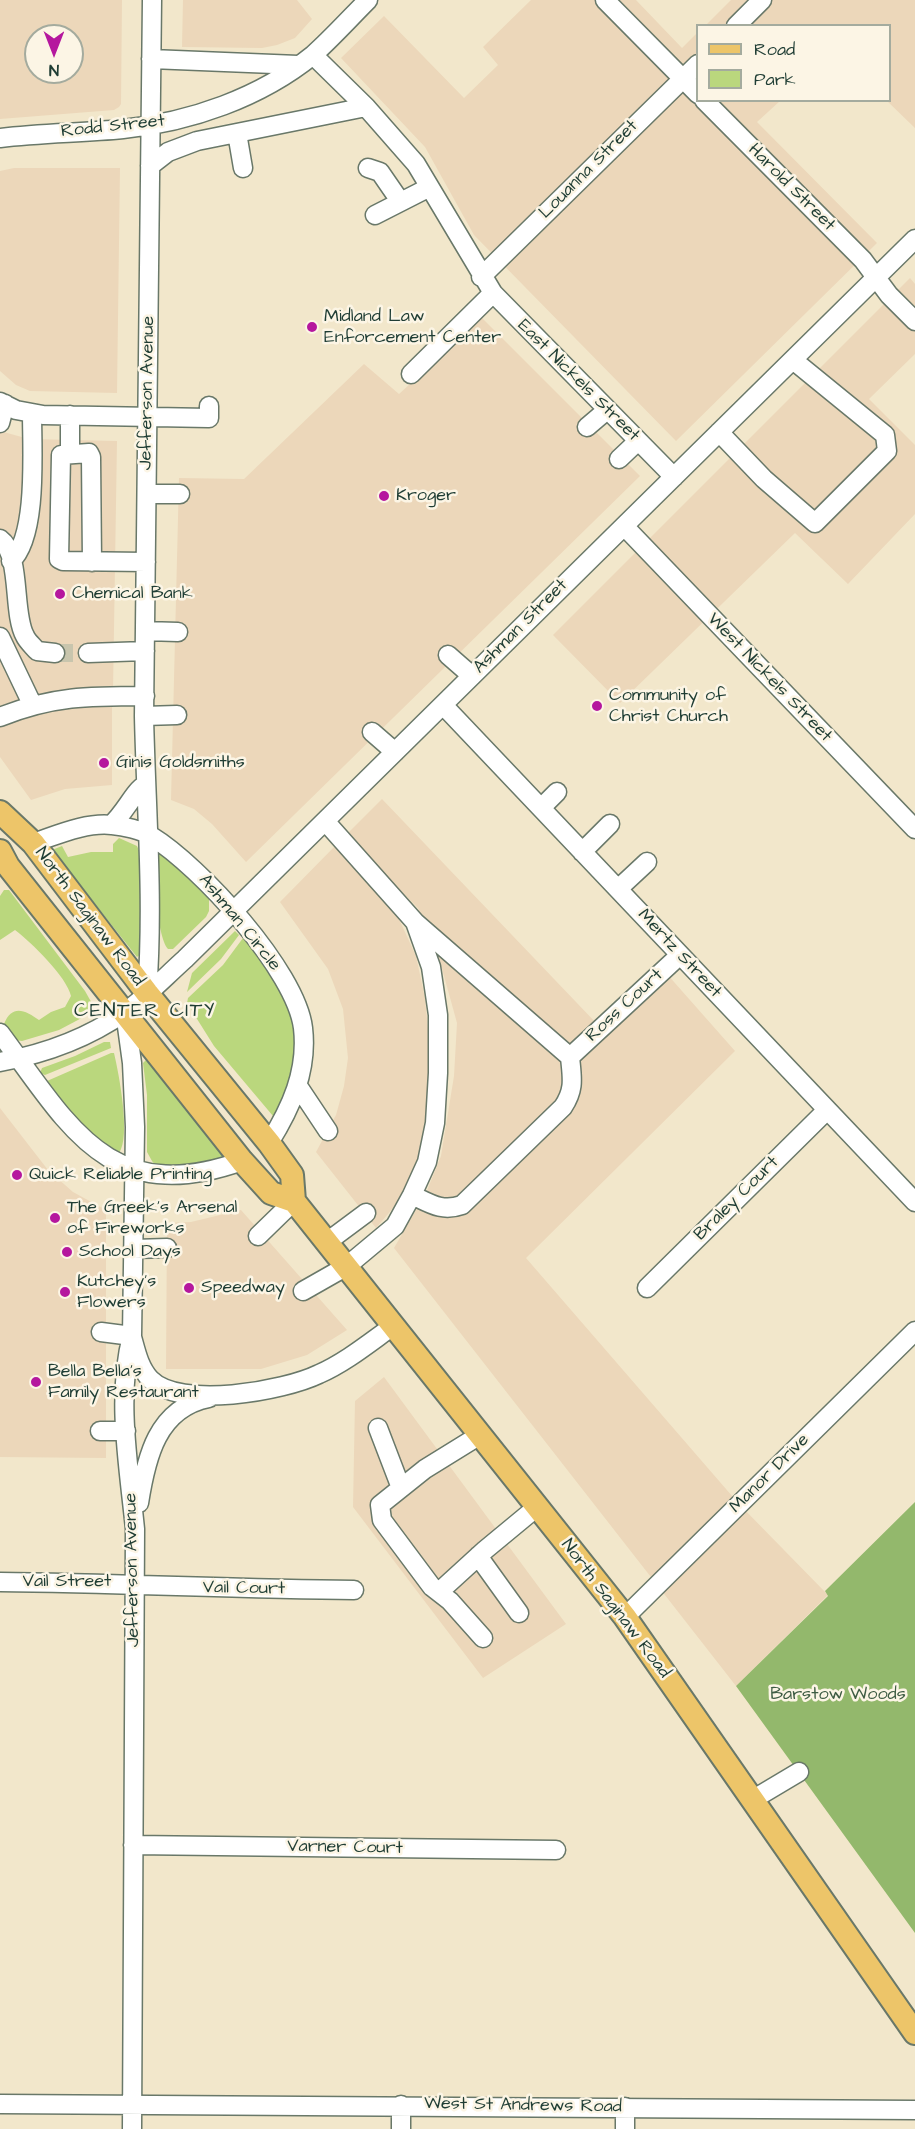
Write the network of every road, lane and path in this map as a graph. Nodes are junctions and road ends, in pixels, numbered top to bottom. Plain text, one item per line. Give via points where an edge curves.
1 (152, 0) edge
2 (368, 0) edge
3 (604, 0) edge
4 (762, 0) edge
5 (738, 24) edge
6 (151, 59) junction
7 (305, 60) junction
8 (696, 66) edge
9 (682, 79) junction
10 (696, 92) edge
11 (706, 102) edge
12 (366, 107) junction
13 (151, 126) junction
14 (237, 133) junction
15 (0, 138) edge
16 (150, 166) junction
17 (243, 168) dead end
18 (368, 168) dead end
19 (428, 188) junction
20 (400, 201) junction
21 (375, 215) dead end
22 (915, 239) edge
23 (481, 277) junction
24 (876, 278) junction
25 (493, 293) junction
26 (915, 321) edge
27 (793, 360) junction
28 (411, 374) dead end
29 (3, 403) edge
30 (208, 406) dead end
31 (607, 410) junction
32 (32, 413) junction
33 (70, 415) junction
34 (148, 416) junction
35 (0, 423) edge
36 (587, 427) dead end
37 (719, 432) junction
38 (638, 441) junction
39 (70, 453) junction
40 (619, 459) dead end
41 (674, 477) junction
42 (147, 494) junction
43 (180, 494) dead end
44 (624, 526) junction
45 (0, 539) edge
46 (11, 561) junction
47 (92, 562) junction
48 (146, 562) junction
49 (145, 631) junction
50 (178, 632) dead end
51 (0, 637) edge
52 (145, 651) junction
53 (55, 653) tunnel mouth
54 (88, 653) tunnel mouth
55 (448, 655) dead end
56 (472, 676) junction
57 (145, 696) junction
58 (32, 704) junction
59 (443, 705) junction
60 (177, 715) dead end
61 (144, 716) junction
62 (0, 717) edge
63 (372, 732) dead end
64 (395, 752) junction
65 (145, 785) junction
66 (557, 792) dead end
67 (541, 808) junction
68 (0, 812) edge
69 (325, 821) junction
70 (610, 824) dead end
71 (111, 825) junction
72 (915, 829) edge
73 (149, 834) junction
74 (33, 843) junction
75 (582, 852) junction
76 (647, 862) dead end
77 (3, 865) edge
78 (618, 889) junction
79 (232, 912) junction
80 (415, 922) junction
81 (680, 955) junction
82 (147, 993) junction
83 (125, 1012) junction
84 (0, 1033) edge
85 (570, 1057) junction
86 (19, 1059) junction
87 (0, 1062) edge
88 (298, 1086) junction
89 (827, 1110) junction
90 (328, 1131) dead end
91 (269, 1143) junction
92 (243, 1161) junction
93 (135, 1171) junction
94 (412, 1196) junction
95 (294, 1201) junction
96 (915, 1202) edge
97 (366, 1213) dead end
98 (258, 1236) dead end
99 (327, 1242) junction
100 (167, 1248) dead end
101 (134, 1249) junction
102 (347, 1266) junction
103 (647, 1288) dead end
104 (303, 1291) dead end
105 (393, 1326) junction
106 (915, 1331) edge
107 (101, 1332) dead end
108 (132, 1336) junction
109 (226, 1395) junction
110 (378, 1428) dead end
111 (100, 1431) dead end
112 (126, 1431) junction
113 (480, 1435) junction
114 (401, 1488) junction
115 (537, 1508) junction
116 (135, 1529) junction
117 (478, 1556) junction
118 (0, 1582) edge
119 (134, 1583) junction
120 (354, 1590) dead end
121 (439, 1592) junction
122 (519, 1613) dead end
123 (625, 1617) junction
124 (483, 1638) dead end
125 (799, 1772) dead end
126 (753, 1800) junction
127 (133, 1845) junction
128 (556, 1850) dead end
129 (915, 2033) edge
130 (0, 2104) edge
131 (132, 2105) junction
132 (401, 2105) junction
133 (625, 2107) junction
134 (915, 2110) edge
135 (132, 2129) edge
136 (401, 2129) edge
137 (625, 2129) edge

1 - 6 street, Jefferson Avenue
2 - 7 street, Rodd Street
3 - 9 street
4 - 5 street
6 - 7 street
6 - 13 street, Jefferson Avenue
7 - 12 street, East Nickels Street
7 - 13 street, Rodd Street via 236,100
8 - 9 street, Louanna Street
9 - 10 street
9 - 23 street, Louanna Street
11 - 24 street, Harold Street via 863,260
12 - 14 street
12 - 19 street, East Nickels Street via 402,145
13 - 15 street, Rodd Street
13 - 16 street, Jefferson Avenue
14 - 16 street via 182,145
14 - 17 street
16 - 34 street, Jefferson Avenue
18 - 20 street via 380,172
19 - 20 street
19 - 23 street, East Nickels Street
20 - 21 street
22 - 24 street, Ashman Street
23 - 25 street, East Nickels Street
24 - 26 street, Harold Street
24 - 27 street, Ashman Street
25 - 28 street via 456,325
25 - 31 street, East Nickels Street
27 - 37 street, Ashman Street
27 - 37 street via 885,435 887,451 815,523
29 - 32 street
29 - 35 street
30 - 34 street via 208,418
31 - 36 street
31 - 38 street, East Nickels Street
32 - 33 street
32 - 46 street via 31,505 20,553
33 - 34 street
33 - 39 street
34 - 42 street, Jefferson Avenue
37 - 41 street, Ashman Street
38 - 40 street
38 - 41 street, East Nickels Street
39 - 47 street via 89,453 91,457
39 - 47 street via 61,455 59,559
41 - 44 street, Ashman Street
42 - 43 street
42 - 48 street, Jefferson Avenue
44 - 56 street, Ashman Street
44 - 72 street, West Nickels Street
45 - 46 street
46 - 53 street via 24,635 37,651
47 - 48 street
48 - 49 street, Jefferson Avenue
49 - 50 street
49 - 52 street, Jefferson Avenue
51 - 58 street
52 - 54 street
52 - 57 street, Jefferson Avenue
55 - 56 street
56 - 59 street, Ashman Street
57 - 58 street via 87,696
57 - 61 street, Jefferson Avenue
58 - 62 street
59 - 64 street, Ashman Street
59 - 67 street, Mertz Street
60 - 61 street
61 - 65 street, Jefferson Avenue
63 - 64 street
64 - 69 street, Ashman Street
65 - 71 street
65 - 73 street, Jefferson Avenue
66 - 67 street
67 - 75 street, Mertz Street
68 - 74 main road, North Saginaw Road
69 - 79 street, Ashman Street
69 - 80 street
70 - 75 street
71 - 73 street, Ashman Circle
71 - 74 street, Ashman Circle
73 - 79 street, Ashman Circle via 201,874
73 - 82 street, Jefferson Avenue
74 - 82 main road, North Saginaw Road
75 - 78 street, Mertz Street
76 - 78 street
77 - 83 main road, North Saginaw Road
78 - 81 street, Mertz Street
79 - 82 street, Ashman Street
79 - 88 street, Ashman Circle via 274,962 296,999 303,1026 304,1054
80 - 85 street
80 - 94 street via 432,977 438,1015 438,1073 435,1123 427,1161
81 - 85 street, Ross Court
81 - 89 street, Mertz Street
82 - 83 street, Ashman Street
82 - 91 main road, North Saginaw Road
83 - 86 street, Ashman Street via 61,1046
83 - 92 main road, North Saginaw Road
83 - 93 street, Jefferson Avenue via 134,1093
84 - 86 street
85 - 94 street via 572,1093 563,1107 462,1205 449,1210 437,1208
86 - 87 street, Ashman Street
86 - 93 street via 89,1146
88 - 90 street
88 - 91 street, Ashman Circle
89 - 96 street, Mertz Street
89 - 103 street, Braley Court
91 - 95 main road, North Saginaw Road via 292,1175
92 - 93 street via 190,1176
92 - 95 main road, North Saginaw Road via 271,1193
93 - 101 street, Jefferson Avenue
94 - 102 street via 395,1226
95 - 98 street
95 - 99 main road, North Saginaw Road
97 - 99 street
99 - 102 main road, North Saginaw Road
100 - 101 street
101 - 108 street, Jefferson Avenue
102 - 104 street
102 - 105 main road, North Saginaw Road
105 - 109 street via 343,1362 309,1379 278,1389
105 - 113 main road, North Saginaw Road
106 - 123 street, Manor Drive
107 - 108 street
108 - 109 street via 144,1371 157,1384 185,1393
108 - 112 street, Jefferson Avenue via 126,1358
109 - 116 street via 186,1406 163,1424 147,1464
110 - 114 street
111 - 112 street
112 - 116 street, Jefferson Avenue
113 - 114 street
113 - 115 main road, North Saginaw Road
114 - 121 street via 380,1505 382,1520
115 - 117 street
115 - 123 main road, North Saginaw Road
116 - 119 street, Jefferson Avenue
117 - 121 street
117 - 122 street
118 - 119 street, Vail Street
119 - 120 street, Vail Court via 163,1587
119 - 127 street, Jefferson Avenue
121 - 124 street
123 - 126 main road, North Saginaw Road
125 - 126 street
126 - 129 main road, North Saginaw Road
127 - 128 street, Varner Court
127 - 131 street, Jefferson Avenue
130 - 131 street, West St Andrews Road
131 - 132 street, West St Andrews Road
131 - 135 street, Jefferson Avenue
132 - 133 street, West St Andrews Road
132 - 136 street
133 - 134 street, West St Andrews Road
133 - 137 street

